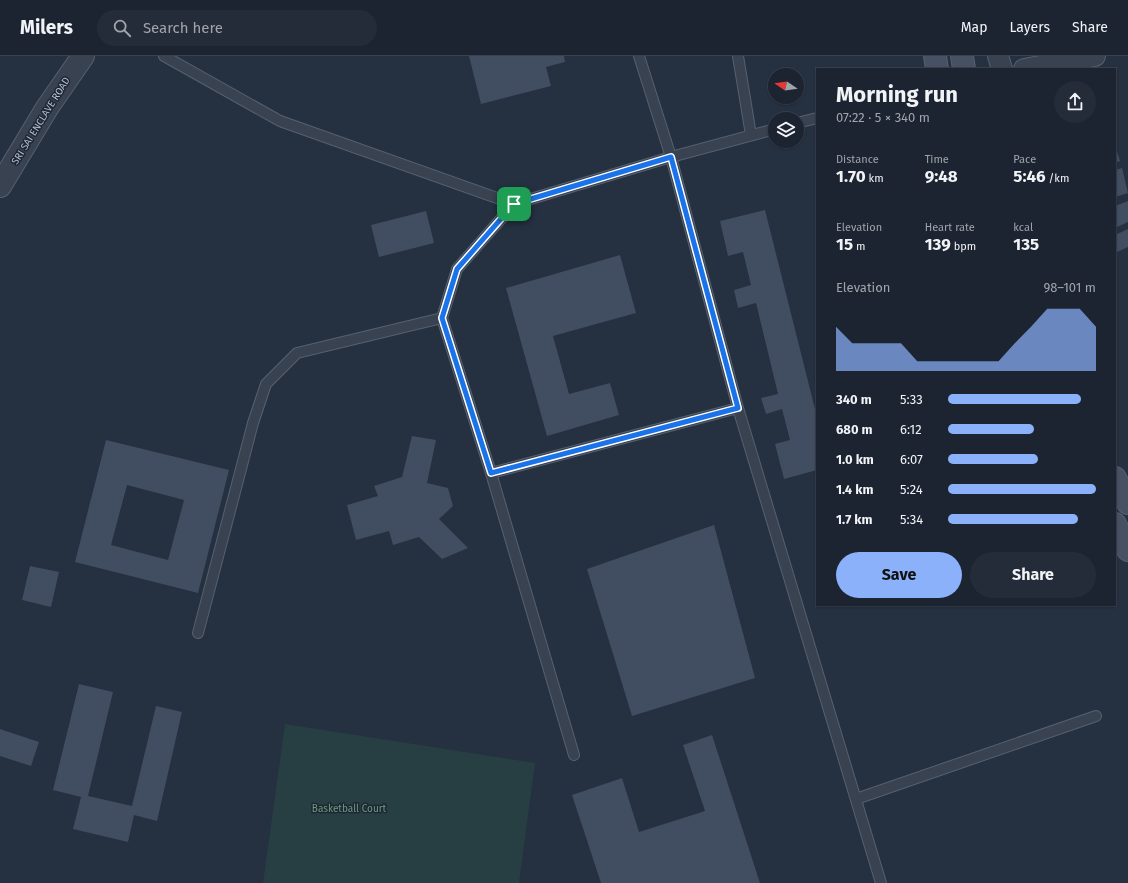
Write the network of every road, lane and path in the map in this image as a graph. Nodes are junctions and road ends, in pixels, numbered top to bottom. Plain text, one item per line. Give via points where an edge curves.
1 (83, 56) edge
2 (164, 56) edge
3 (639, 56) edge
4 (738, 56) edge
5 (935, 56) edge
6 (962, 56) edge
7 (998, 56) edge
8 (1095, 56) edge
9 (937, 68) edge
10 (964, 68) edge
11 (1002, 68) edge
12 (1029, 68) edge
13 (816, 118) edge
14 (804, 122) edge
15 (768, 131) edge
16 (751, 136) junction
17 (671, 157) junction
18 (0, 186) edge
19 (514, 204) junction
20 (442, 318) junction
21 (738, 408) junction
22 (491, 473) junction
23 (1116, 480) edge
24 (1128, 504) edge
25 (1116, 526) edge
26 (1128, 550) edge
27 (198, 633) dead end
28 (1096, 716) dead end
29 (574, 755) dead end
30 (856, 799) junction
31 (881, 883) edge

1 - 18 street, SRI SAI ENCLAVE ROAD via 47,108
2 - 19 lane via 280,121
3 - 17 lane
4 - 16 lane
5 - 9 main road
6 - 10 main road
7 - 11 street
8 - 12 street
13 - 14 lane
15 - 16 lane
16 - 17 lane
17 - 19 lane
17 - 21 lane
19 - 20 lane via 457,269
20 - 22 lane
20 - 27 lane via 297,353 266,384 253,423
21 - 22 lane
21 - 30 lane
22 - 29 lane
23 - 24 main road
25 - 26 main road
28 - 30 lane
30 - 31 lane

